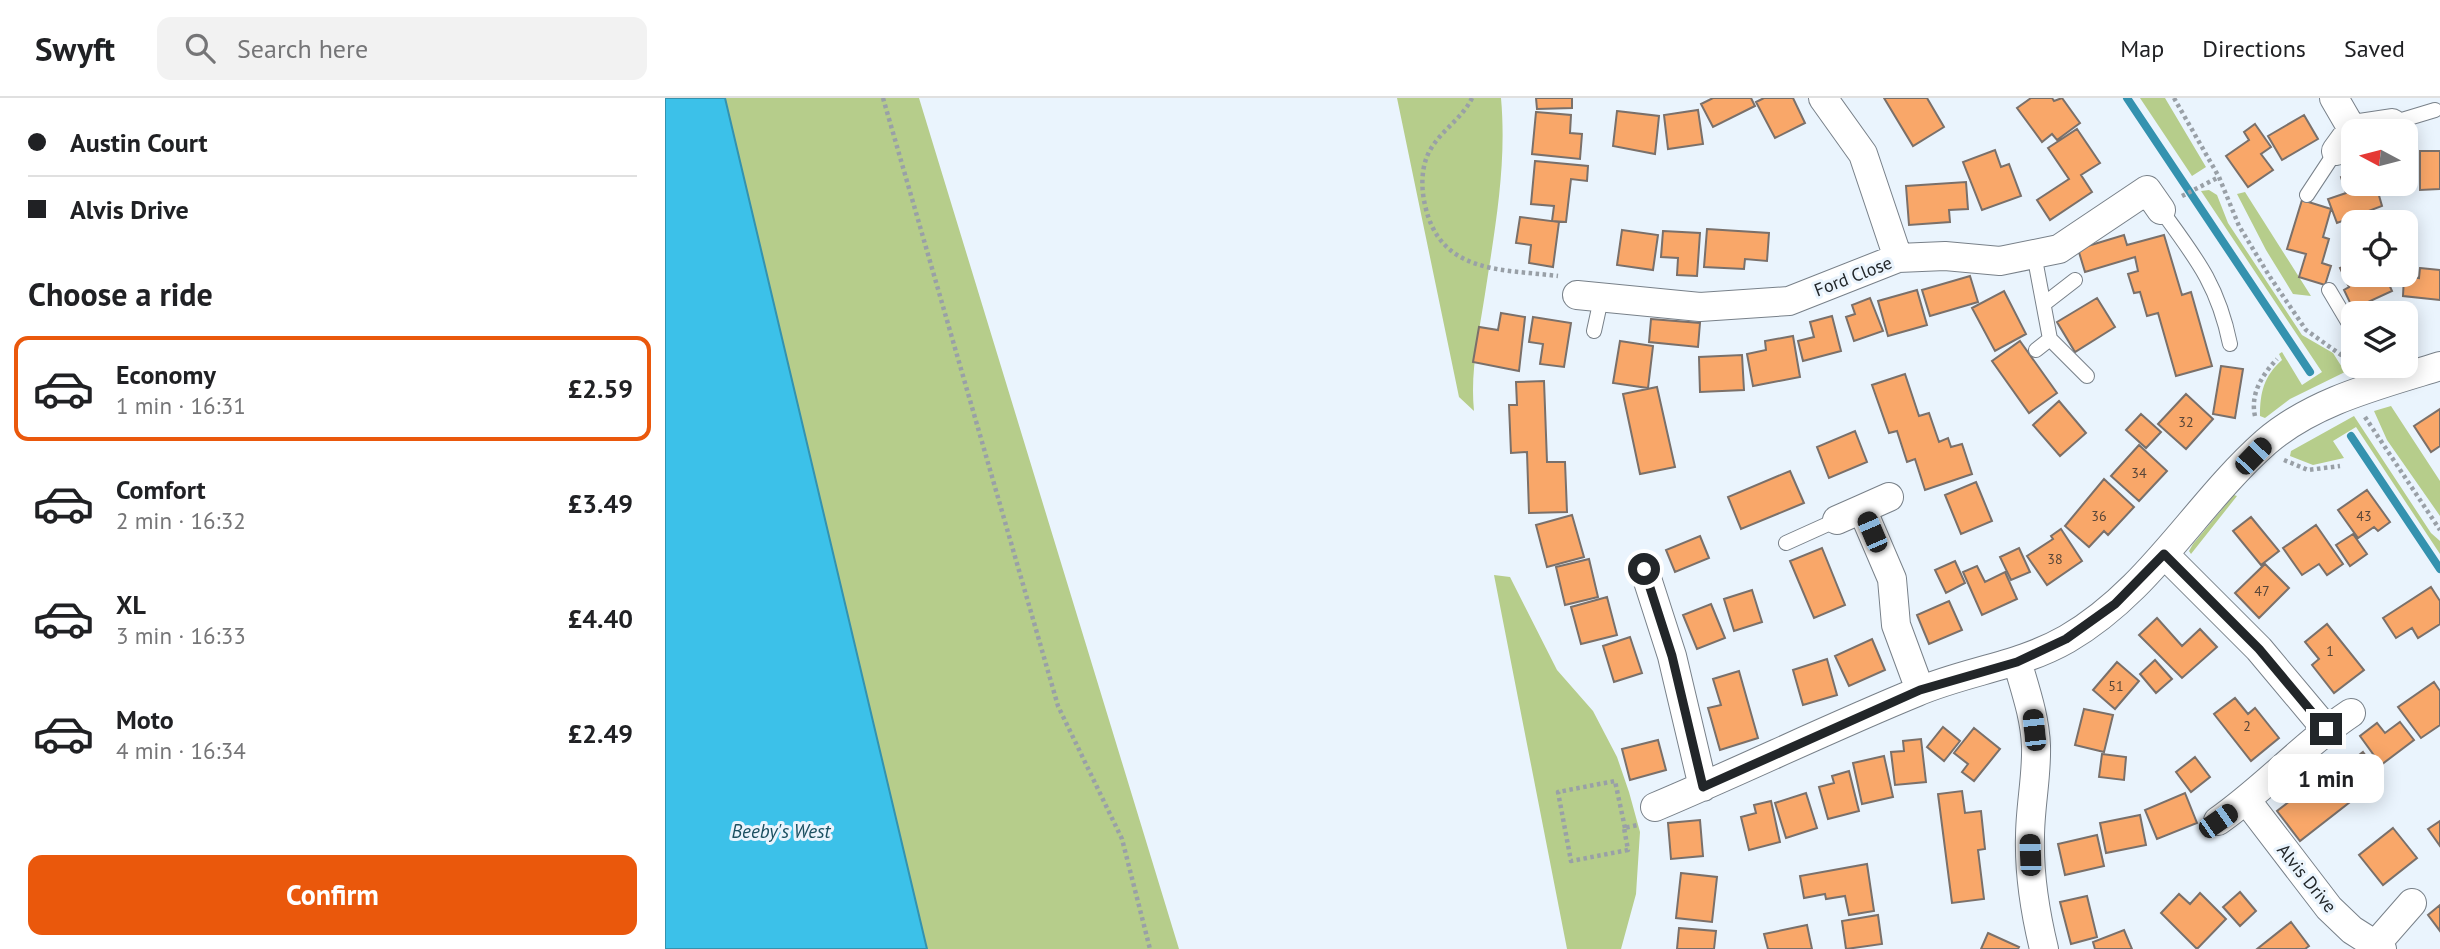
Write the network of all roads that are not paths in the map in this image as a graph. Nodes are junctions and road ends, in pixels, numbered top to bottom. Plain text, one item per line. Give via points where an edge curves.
1 (1823, 98) edge
2 (2334, 98) edge
3 (2435, 110) dead end
4 (2405, 119) edge
5 (2341, 127) edge
6 (2341, 144) edge
7 (2307, 195) dead end
8 (2170, 205) joint
9 (2034, 254) junction
10 (1898, 258) junction
11 (2075, 280) dead end
12 (2329, 290) dead end
13 (1579, 293) joint
14 (2044, 303) junction
15 (2341, 310) edge
16 (1594, 331) dead end
17 (2050, 339) junction
18 (2230, 344) dead end
19 (2036, 349) dead end
20 (2440, 366) edge
21 (2418, 369) edge
22 (2087, 376) dead end
23 (2386, 378) edge
24 (1889, 497) dead end
25 (1850, 515) junction
26 (1786, 543) dead end
27 (2164, 554) junction
28 (1644, 569) dead end
29 (2017, 662) junction
30 (1920, 690) junction
31 (2351, 713) dead end
32 (2326, 729) junction
33 (1703, 787) junction
34 (2247, 801) junction
35 (1651, 816) road end
36 (2218, 821) dead end
37 (2412, 903) dead end
38 (2380, 946) edge
39 (2044, 949) edge

1 - 10 street via 1863,154
2 - 5 street
3 - 4 lane
6 - 7 lane
8 - 9 street, Ford Close via 2147,190 2059,250
8 - 18 lane via 2223,309
9 - 10 street, Ford Close via 2000,261
9 - 14 lane
10 - 13 street, Ford Close via 1789,301 1700,307
11 - 14 lane
12 - 15 lane
13 - 16 lane
14 - 17 lane
17 - 19 lane
17 - 22 lane
20 - 21 street
23 - 27 street via 2310,412 2267,442
24 - 25 street
25 - 26 lane
25 - 30 street via 1892,579 1896,625
27 - 29 street via 2100,617
27 - 32 street via 2259,649
28 - 33 street via 1672,656
29 - 30 street
29 - 39 street via 2036,746 2031,873
30 - 33 street
31 - 32 street
32 - 34 street
33 - 35 street
34 - 36 street
34 - 38 street, Alvis Drive via 2329,908 2352,930
37 - 38 street, Alvis Drive

